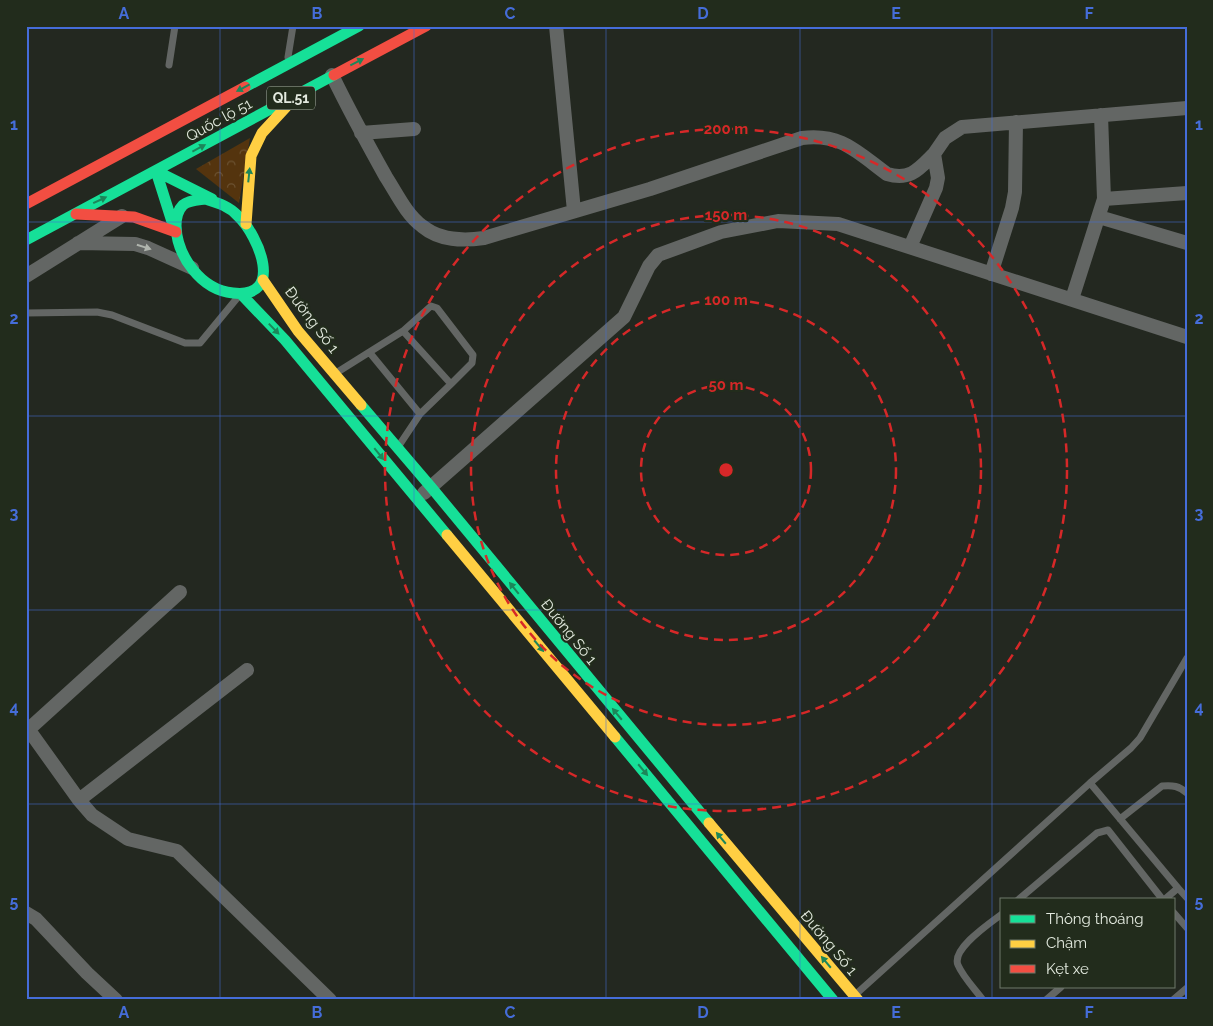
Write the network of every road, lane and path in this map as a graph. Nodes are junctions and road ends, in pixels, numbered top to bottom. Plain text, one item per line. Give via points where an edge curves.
1 (174, 26) edge
2 (294, 26) edge
3 (359, 26) edge
4 (426, 26) edge
5 (556, 26) edge
6 (168, 65) dead end
7 (286, 65) junction
8 (332, 75) junction
9 (302, 92) junction
10 (1187, 108) edge
11 (1101, 115) junction
12 (1016, 122) junction
13 (414, 129) dead end
14 (361, 133) junction
15 (144, 151) junction
16 (934, 154) junction
17 (156, 171) junction
18 (1187, 194) edge
19 (214, 199) junction
20 (1104, 199) junction
21 (26, 204) edge
22 (574, 211) junction
23 (74, 214) junction
24 (122, 216) junction
25 (1099, 217) junction
26 (246, 224) junction
27 (176, 232) junction
28 (26, 240) edge
29 (78, 243) junction
30 (1187, 244) edge
31 (910, 247) junction
32 (192, 268) junction
33 (991, 274) junction
34 (26, 276) edge
35 (263, 280) junction
36 (241, 294) junction
37 (1072, 299) junction
38 (26, 313) edge
39 (403, 331) junction
40 (1187, 337) edge
41 (370, 354) junction
42 (335, 374) junction
43 (451, 384) junction
44 (420, 414) junction
45 (397, 448) junction
46 (431, 487) junction
47 (416, 500) junction
48 (180, 592) dead end
49 (1187, 658) edge
50 (247, 670) dead end
51 (28, 728) edge
52 (1090, 782) junction
53 (1187, 793) edge
54 (79, 800) junction
55 (1120, 818) junction
56 (1178, 888) junction
57 (1020, 898) edge
58 (1161, 898) edge
59 (1166, 898) edge
60 (1187, 898) edge
61 (26, 913) edge
62 (1176, 915) edge
63 (1000, 916) edge
64 (1187, 928) edge
65 (1059, 988) edge
66 (1187, 988) edge
67 (853, 998) edge
68 (116, 1000) edge
69 (330, 1000) edge
70 (833, 1000) edge
71 (983, 1000) edge
72 (1046, 1000) edge
73 (1173, 1000) edge

1 - 6 lane
2 - 7 lane
3 - 7 main road, Quốc lộ 51 / QL.51
8 -> 4 main road, Quốc lộ 51 / QL.51
5 - 22 street
7 -> 15 main road, Quốc lộ 51 / QL.51
8 - 9 main road, Quốc lộ 51 / QL.51
8 - 14 street
17 -> 9 main road, Quốc lộ 51 / QL.51
26 -> 9 main road via 251,156 262,133
10 - 11 street
11 - 12 street
11 - 20 street
12 - 16 street via 962,127 945,138
12 - 33 street via 1015,192
13 - 14 street
14 - 22 street via 408,213 423,227 442,237 484,238
15 - 17 main road
15 - 21 main road, Quốc lộ 51 / QL.51
16 - 22 street via 912,174 895,176 832,138 802,138
16 - 31 street via 938,178 936,188
17 - 19 main road
23 -> 17 main road, Quốc lộ 51 / QL.51
17 - 27 main road
18 - 20 street
19 - 26 main road via 230,208
19 - 27 main road via 183,204 177,216
20 - 25 street
23 - 24 main road
23 - 28 main road, Quốc lộ 51 / QL.51
24 - 27 main road via 148,221
24 - 29 street
25 - 30 street
25 - 37 street
26 - 35 main road via 262,251
27 - 32 main road
29 -> 32 street via 136,244
29 - 34 street
31 - 33 street
31 - 46 street via 838,224 778,221 721,232 658,255 649,266 624,317
32 - 36 main road via 214,286
33 - 37 street
35 - 36 main road via 254,290
35 - 42 main road, Đường Số 1 via 298,330
36 - 38 lane via 200,343 192,344 96,312
36 -> 47 main road, Đường Số 1 via 285,340
37 - 40 street
39 - 41 lane
39 - 43 lane
39 - 43 lane via 431,306 436,308 473,355 472,363
41 - 42 lane
41 - 44 lane
42 - 45 main road, Đường Số 1
43 - 44 lane
44 - 45 lane
45 - 46 main road, Đường Số 1
46 - 47 street
67 -> 46 main road, Đường Số 1
47 -> 70 main road, Đường Số 1
48 - 51 street
49 - 52 lane via 1140,738
50 - 54 street
51 - 54 street
52 - 55 lane
52 - 67 lane
53 - 55 lane via 1180,786 1162,786
54 - 69 street via 92,815 122,836 177,851
55 - 56 lane
56 - 59 lane
56 - 60 lane
57 - 58 lane via 1097,833 1108,830
61 - 68 street via 36,919
62 - 64 lane
63 - 71 lane via 961,948 957,956 958,966
65 - 72 lane
66 - 73 lane

